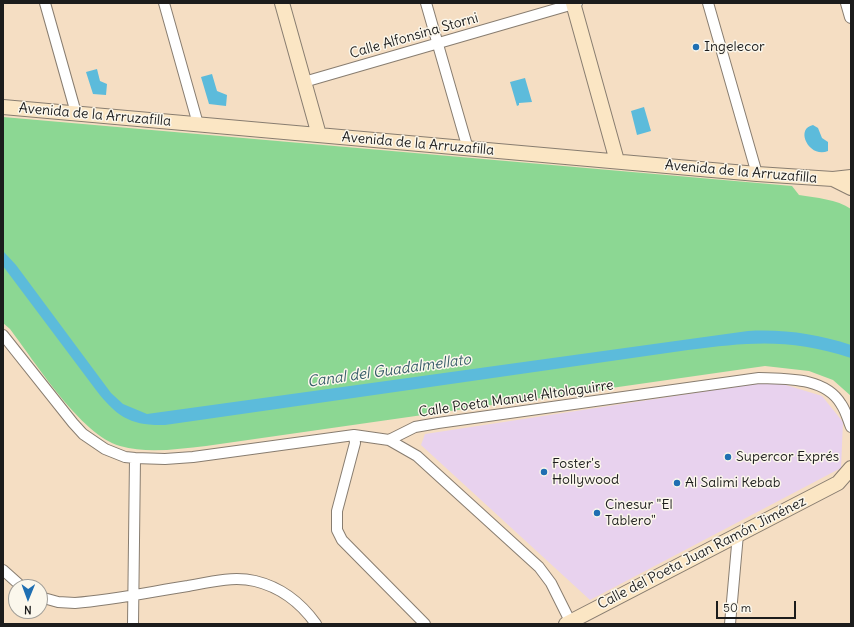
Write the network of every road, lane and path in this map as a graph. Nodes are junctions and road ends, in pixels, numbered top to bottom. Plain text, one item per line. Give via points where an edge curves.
1 (45, 3) edge
2 (164, 3) edge
3 (282, 3) edge
4 (426, 3) edge
5 (574, 3) edge
6 (708, 3) edge
7 (847, 3) edge
8 (851, 17) edge
9 (438, 44) junction
10 (304, 82) junction
11 (3, 107) edge
12 (76, 114) junction
13 (198, 124) junction
14 (319, 135) junction
15 (468, 149) junction
16 (617, 162) junction
17 (851, 172) edge
18 (757, 174) junction
19 (851, 177) edge
20 (833, 179) junction
21 (851, 188) edge
22 (3, 335) edge
23 (841, 404) junction
24 (851, 409) edge
25 (851, 427) edge
26 (354, 435) junction
27 (389, 440) junction
28 (135, 458) junction
29 (851, 468) edge
30 (844, 482) edge
31 (738, 534) junction
32 (3, 570) edge
33 (13, 579) edge
34 (133, 595) junction
35 (48, 599) edge
36 (568, 623) edge
37 (133, 624) edge
38 (316, 624) edge
39 (425, 624) edge
40 (730, 624) edge

1 - 12 street
2 - 13 street
3 - 10 main road
4 - 9 street
5 - 9 street, Calle Alfonsina Storni
5 - 16 main road
6 - 18 street
7 - 8 street
9 - 10 street, Calle Alfonsina Storni
9 - 15 street
10 - 14 main road
11 - 12 main road, Avenida de la Arruzafilla
12 - 13 main road, Avenida de la Arruzafilla
13 - 14 main road, Avenida de la Arruzafilla
14 - 15 main road, Avenida de la Arruzafilla
15 - 16 main road, Avenida de la Arruzafilla
16 - 18 main road, Avenida de la Arruzafilla
17 - 20 street
18 - 20 main road, Avenida de la Arruzafilla
19 - 20 main road, Avenida de la Arruzafilla
20 - 21 main road, Avenida de la Arruzafilla
22 - 28 street via 83,434 105,450
23 - 24 street, Calle Poeta Manuel Altolaguirre
23 - 25 street, Calle Poeta Manuel Altolaguirre
23 - 27 street, Calle Poeta Manuel Altolaguirre via 832,394 815,385 784,379 759,378 415,427
26 - 27 street
26 - 28 street via 193,457
26 - 39 street via 355,443 337,511 337,530 342,540
27 - 36 street via 417,456 539,567 551,583
28 - 34 street
29 - 30 main road, Calle del Poeta Juan Ramón Jiménez
30 - 31 main road, Calle del Poeta Juan Ramón Jiménez
31 - 36 main road, Calle del Poeta Juan Ramón Jiménez
31 - 40 street
32 - 33 street
34 - 35 street via 75,603
34 - 37 street
34 - 38 street via 231,580 254,581 274,587 292,599

